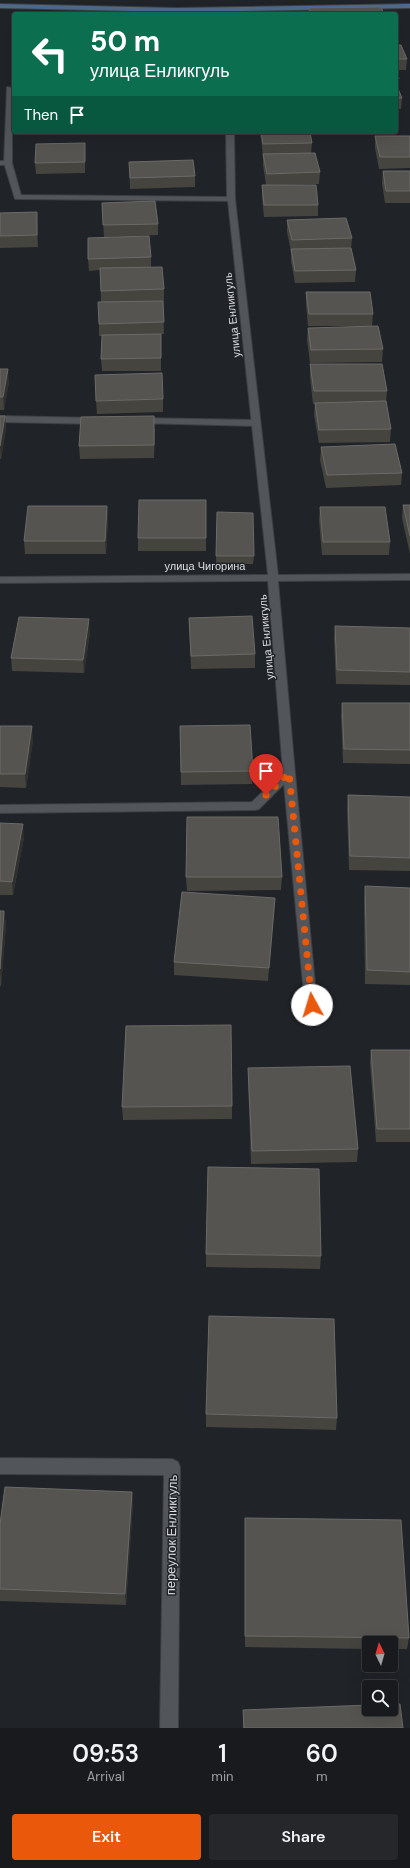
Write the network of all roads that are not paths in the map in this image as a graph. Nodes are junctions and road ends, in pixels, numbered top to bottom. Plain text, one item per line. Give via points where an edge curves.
1 (0, 6) edge
2 (410, 6) edge
3 (9, 88) dead end
4 (230, 134) edge
5 (4, 163) edge
6 (231, 199) junction
7 (0, 419) edge
8 (109, 421) edge
9 (132, 421) edge
10 (256, 423) junction
11 (410, 577) edge
12 (273, 578) junction
13 (0, 580) edge
14 (289, 773) junction
15 (0, 809) edge
16 (312, 1005) dead end
17 (0, 1466) edge
18 (169, 1728) edge

1 - 2 street via 177,10
3 - 5 street
4 - 6 street, улица Енликгуль
5 - 6 street via 18,197
6 - 10 street, улица Енликгуль
7 - 8 street
9 - 10 street
10 - 12 street, улица Енликгуль
11 - 12 street, улица Чигорина
12 - 13 street, улица Чигорина
12 - 14 street, улица Енликгуль
14 - 15 street via 255,806
14 - 16 street, улица Енликгуль
17 - 18 street, переулок Енликгуль via 172,1467

